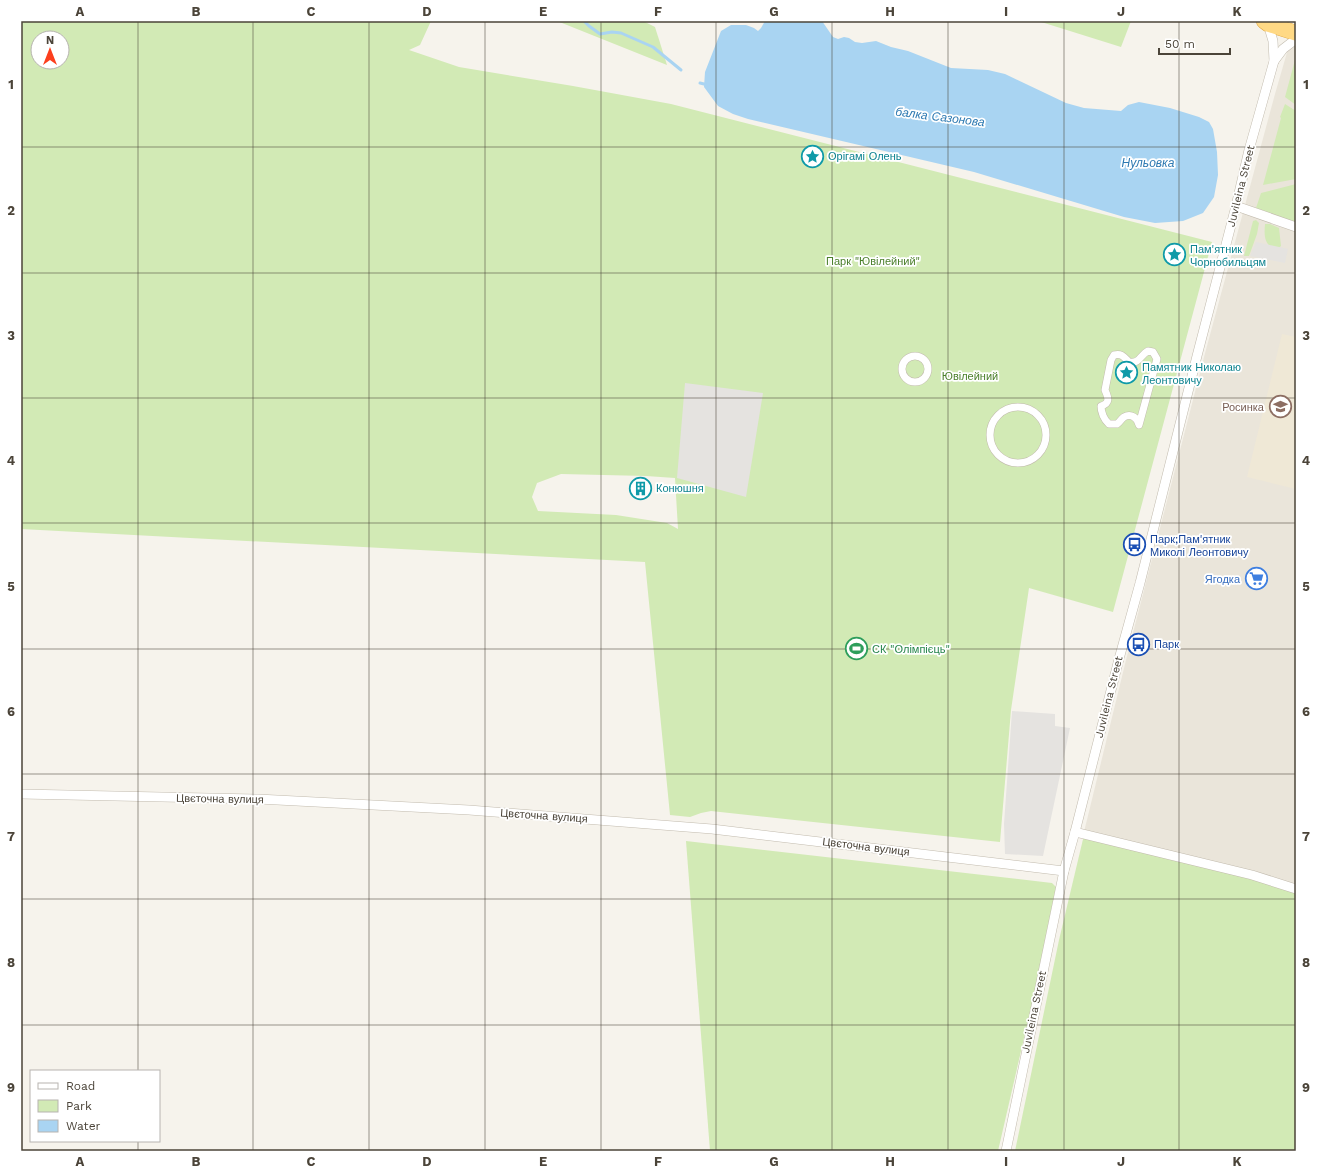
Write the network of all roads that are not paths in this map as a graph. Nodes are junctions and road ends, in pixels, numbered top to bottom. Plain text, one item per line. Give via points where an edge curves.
1 (1267, 22) edge
2 (1296, 33) edge
3 (1296, 39) edge
4 (1274, 61) junction
5 (1236, 206) junction
6 (1296, 227) edge
7 (1007, 409) joint
8 (1106, 420) joint
9 (21, 794) edge
10 (1075, 832) junction
11 (1064, 871) junction
12 (1296, 889) edge
13 (1006, 1151) edge

1 - 2 highway
1 - 4 street, Juvileina Street via 1273,41
3 - 4 street, Juvileina Street via 1283,49
4 - 5 street, Juvileina Street
5 - 6 street
5 - 10 street, Juvileina Street
7 - 7 street via 997,416 991,427 990,439 995,451 1005,459 1017,463 1029,460 1039,453 1045,442 1046,430 1041,418 1032,410 1020,407
8 - 8 street via 1109,424 1114,424 1119,423 1125,416 1132,416 1137,419 1139,425 1157,359 1153,352 1145,352 1134,362 1129,362 1121,354 1114,355 1105,390 1108,400 1101,406
9 - 11 street, Цвєточна вулиця via 258,799 469,810 712,829
10 - 11 street, Juvileina Street
10 - 12 street via 1245,873
11 - 13 street, Juvileina Street

